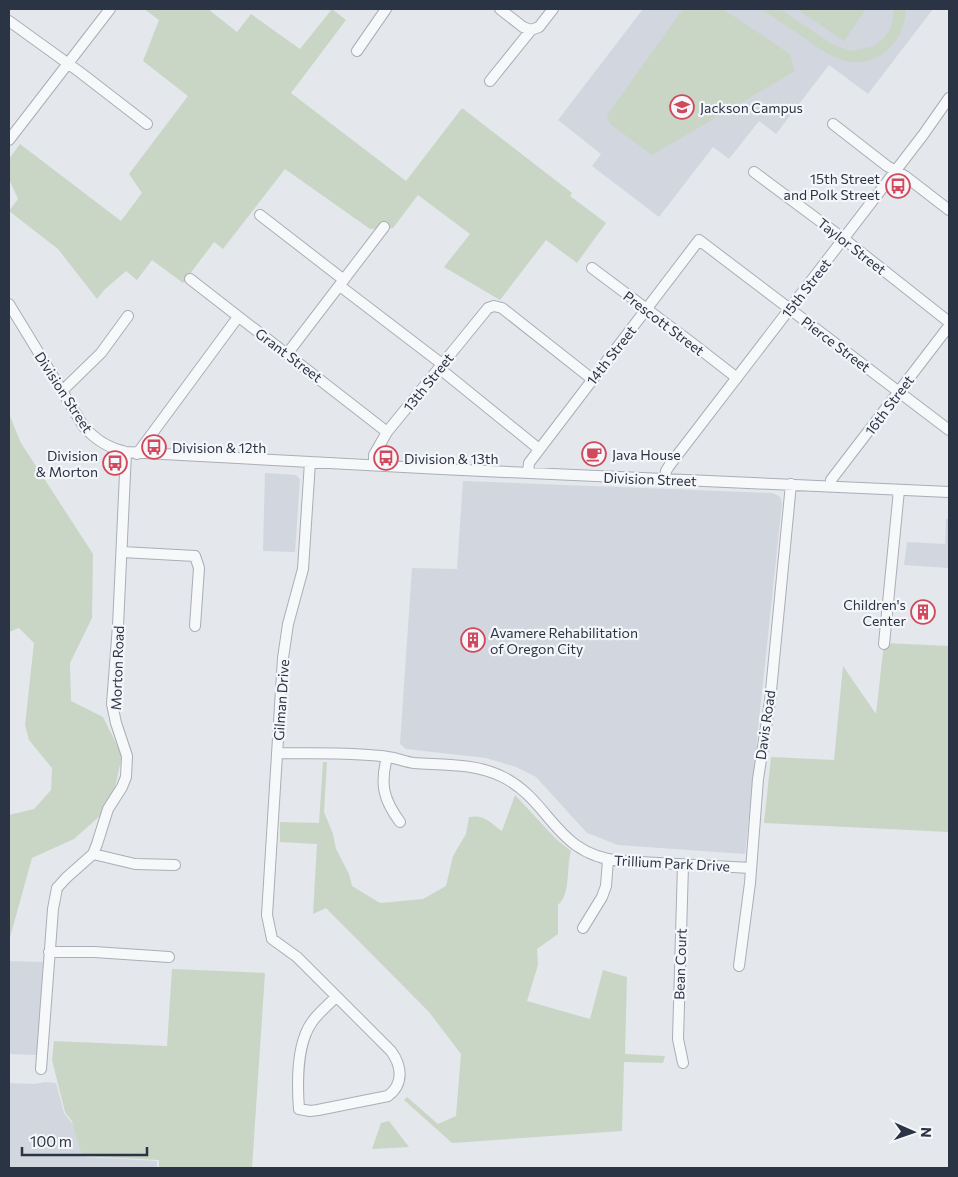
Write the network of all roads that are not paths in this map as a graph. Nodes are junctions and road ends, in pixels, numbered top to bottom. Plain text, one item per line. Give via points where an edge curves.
1 (110, 9) edge
2 (386, 9) edge
3 (500, 9) edge
4 (553, 9) edge
5 (9, 21) edge
6 (531, 30) junction
7 (357, 52) dead end
8 (68, 65) junction
9 (490, 81) dead end
10 (949, 100) edge
11 (147, 124) dead end
12 (833, 124) dead end
13 (9, 140) edge
14 (896, 171) junction
15 (754, 172) dead end
16 (949, 210) edge
17 (260, 216) dead end
18 (384, 227) dead end
19 (844, 239) junction
20 (699, 240) joint
21 (592, 268) dead end
22 (190, 279) dead end
23 (342, 283) junction
24 (9, 304) edge
25 (647, 309) junction
26 (789, 310) junction
27 (128, 316) dead end
28 (238, 317) junction
29 (949, 322) edge
30 (949, 326) edge
31 (287, 354) junction
32 (440, 366) junction
33 (737, 378) junction
34 (592, 380) junction
35 (62, 391) junction
36 (899, 392) junction
37 (949, 430) edge
38 (387, 432) junction
39 (539, 449) junction
40 (131, 453) junction
41 (310, 462) junction
42 (374, 465) junction
43 (528, 473) junction
44 (665, 480) junction
45 (791, 484) junction
46 (831, 486) junction
47 (899, 490) junction
48 (949, 492) edge
49 (122, 552) junction
50 (195, 626) dead end
51 (884, 644) dead end
52 (277, 753) junction
53 (387, 757) junction
54 (400, 822) dead end
55 (92, 854) junction
56 (608, 860) junction
57 (174, 865) dead end
58 (683, 865) junction
59 (751, 868) junction
60 (583, 928) dead end
61 (49, 952) junction
62 (168, 957) dead end
63 (739, 966) dead end
64 (336, 997) junction
65 (683, 1063) dead end
66 (41, 1069) dead end

1 - 8 street
2 - 7 street
3 - 6 street
4 - 6 street via 540,27
5 - 8 street
6 - 9 street
8 - 11 street
8 - 13 street
10 - 14 street, 15th Street
12 - 14 street
14 - 16 street
14 - 19 street, 15th Street
15 - 19 street, Taylor Street
17 - 23 street
18 - 23 street
19 - 26 street, 15th Street
19 - 29 street, Taylor Street
20 - 25 street, 14th Street
20 - 26 street, Pierce Street
21 - 25 street, Prescott Street
22 - 28 street, Grant Street
23 - 31 street
23 - 32 street
24 - 35 street, Division Street
25 - 33 street, Prescott Street
25 - 34 street, 14th Street
26 - 33 street, 15th Street
26 - 36 street, Pierce Street
27 - 35 street via 101,353
28 - 31 street, Grant Street
28 - 40 street
30 - 36 street, 16th Street
31 - 38 street, Grant Street
32 - 34 street, 13th Street via 488,308 494,306 502,308
32 - 38 street, 13th Street
32 - 39 street
33 - 44 street, 15th Street via 669,466
34 - 39 street, 14th Street
35 - 40 street, Division Street via 92,436 107,446
36 - 37 street, Pierce Street
36 - 46 street, 16th Street via 831,480
38 - 42 street, 13th Street via 374,455
39 - 43 street, 14th Street via 529,463
40 - 41 street, Division Street
40 - 49 street, Morton Road
41 - 42 street, Division Street
41 - 52 street, Gilman Drive via 303,569 285,642
42 - 43 street, Division Street
43 - 44 street, Division Street
44 - 45 street, Division Street
45 - 46 street, Division Street
45 - 59 street, Davis Road
46 - 47 street, Division Street
47 - 48 street, Division Street
47 - 51 street
49 - 50 street via 195,556 198,568
49 - 55 street, Morton Road via 112,704 127,756 127,768 122,787 108,809
52 - 53 street, Trillium Park Drive
52 - 64 street, Gilman Drive via 266,915 272,939 297,957
53 - 54 street via 384,789 389,806
53 - 56 street, Trillium Park Drive via 409,762 462,765 496,774 514,783 533,800 570,841 582,850
55 - 57 street via 135,864
55 - 61 street, Morton Road via 57,888
56 - 58 street, Trillium Park Drive
56 - 60 street via 602,897
58 - 59 street, Trillium Park Drive
58 - 65 street, Bean Court via 678,1039
59 - 63 street, Davis Road
61 - 62 street
61 - 66 street, Morton Road
64 - 64 street via 396,1058 400,1074 398,1083 388,1096 310,1111 299,1109 303,1038 313,1020

